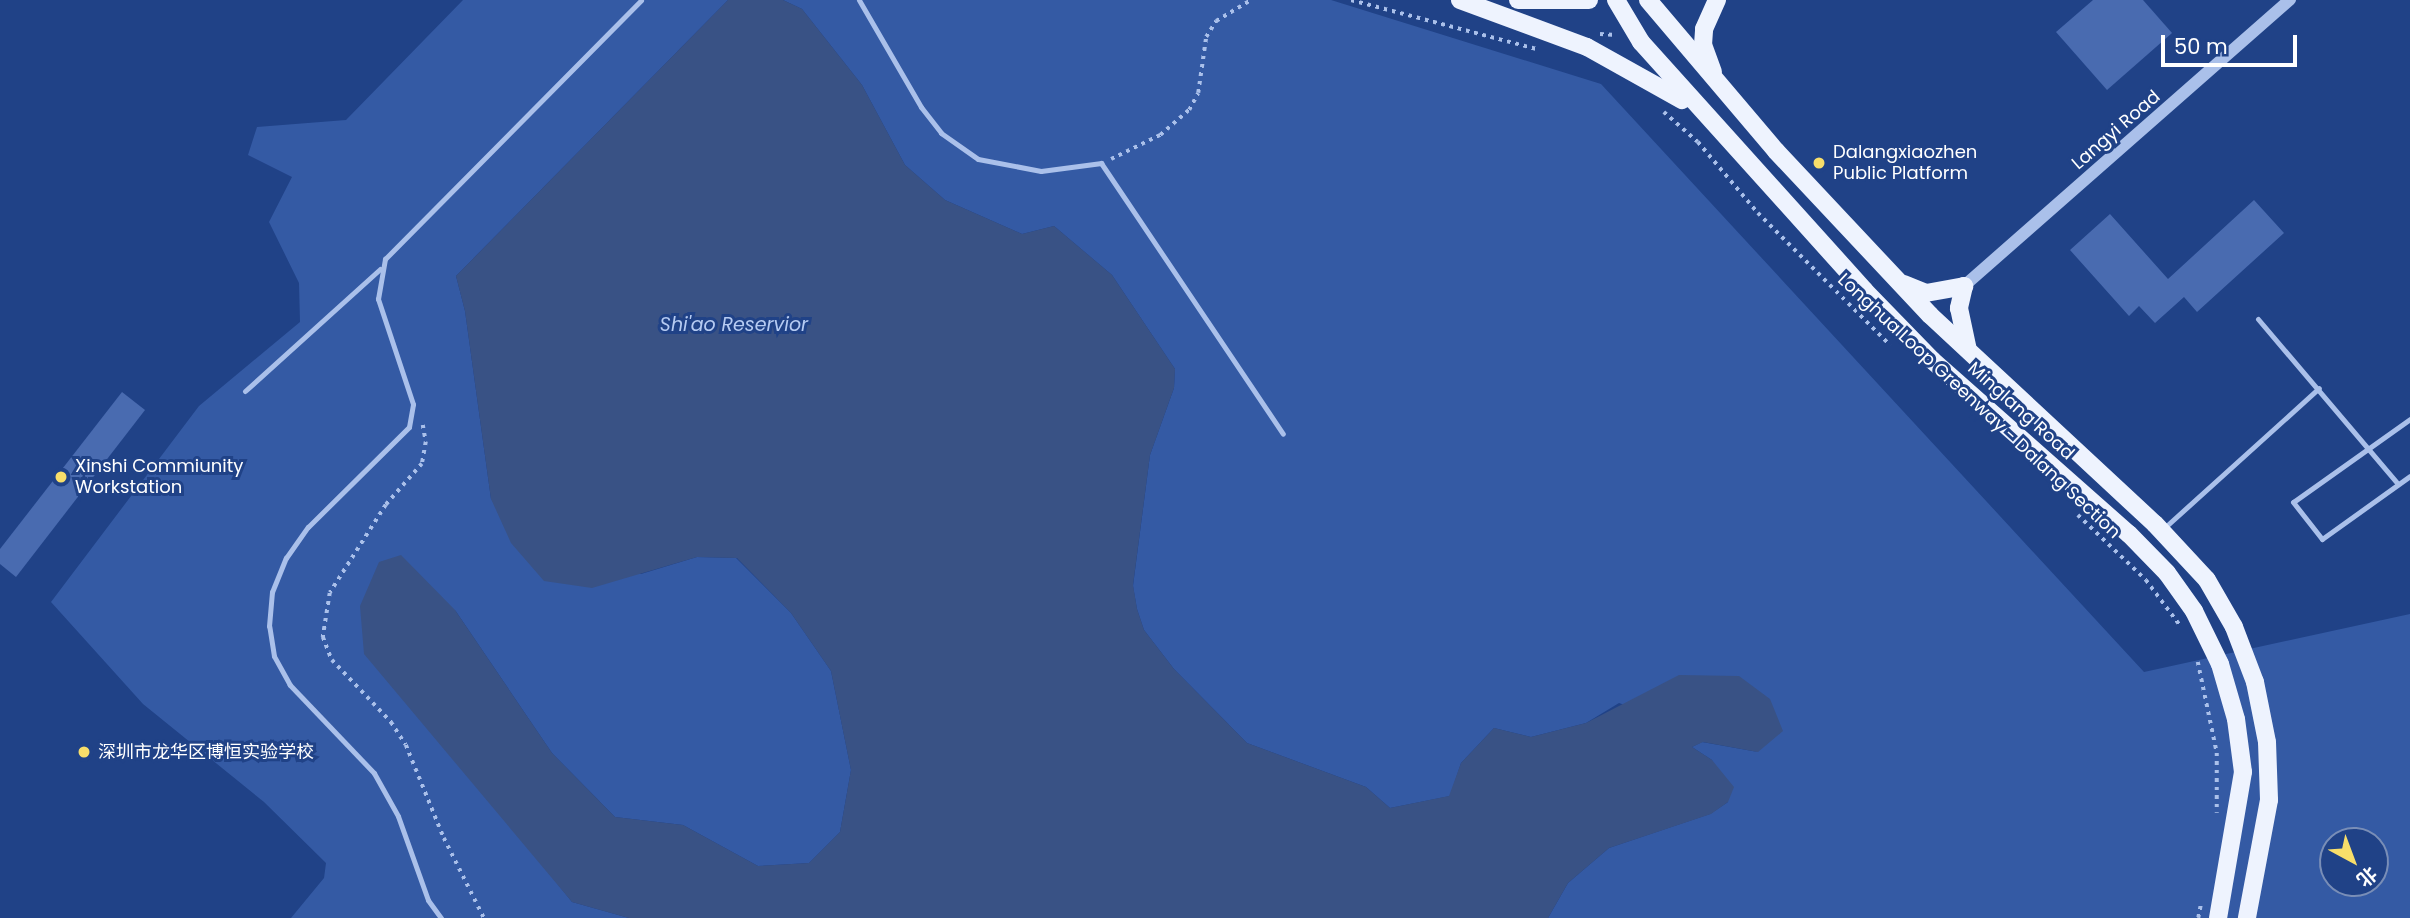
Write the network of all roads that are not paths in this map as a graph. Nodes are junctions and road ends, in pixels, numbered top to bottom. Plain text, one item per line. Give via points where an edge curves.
1 (641, 0) edge
2 (859, 0) edge
3 (1460, 0) edge
4 (1518, 0) edge
5 (1589, 0) edge
6 (1616, 0) edge
7 (1648, 0) edge
8 (1717, 0) edge
9 (2290, 0) edge
10 (1725, 94) junction
11 (1710, 122) junction
12 (380, 269) junction
13 (1898, 282) junction
14 (1964, 286) junction
15 (2258, 319) dead end
16 (1969, 352) junction
17 (2319, 388) junction
18 (245, 391) dead end
19 (2410, 419) edge
20 (1283, 434) dead end
21 (2371, 447) junction
22 (2410, 476) edge
23 (2398, 484) junction
24 (2162, 530) junction
25 (440, 918) edge
26 (2218, 918) edge
27 (2247, 918) edge

1 - 12 lane
2 - 20 lane via 904,83 942,133 961,148 978,159 1041,172 1101,163
3 - 11 main road via 1610,58 1669,91
4 - 5 main road
6 - 11 main road, Minglang Road via 1641,43
7 - 10 main road, Minglang Road
8 - 10 main road via 1704,29 1703,45
9 - 14 street, Langyi Road
10 - 13 main road, Minglang Road
11 - 26 main road, Minglang Road via 1932,360 2129,534 2166,573 2193,611 2220,664 2236,719 2243,772
12 - 18 lane
12 - 25 lane via 378,299 413,404 408,427 308,527 286,558 272,592 268,626 274,656 290,685 374,773 398,816 428,900
13 - 14 main road via 1926,293
13 - 16 main road, Minglang Road
14 - 16 main road via 1960,324
15 - 17 lane
16 - 24 main road, Minglang Road
17 - 21 lane
17 - 24 lane
19 - 21 lane
21 - 23 lane
21 - 23 lane via 2293,502 2322,539
22 - 23 lane
24 - 27 main road, Minglang Road via 2207,580 2234,627 2255,682 2267,742 2269,800

